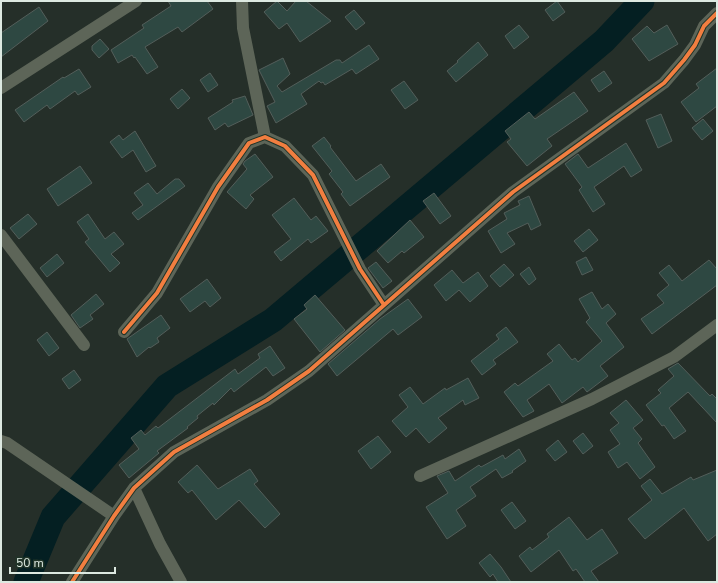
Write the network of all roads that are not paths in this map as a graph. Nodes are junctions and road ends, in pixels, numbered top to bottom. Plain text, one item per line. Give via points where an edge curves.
1 (136, 1) edge
2 (242, 1) edge
3 (717, 13) edge
4 (1, 88) edge
5 (265, 137) junction
6 (1, 235) edge
7 (384, 305) junction
8 (717, 325) edge
9 (124, 332) dead end
10 (84, 344) dead end
11 (1, 441) edge
12 (420, 476) dead end
13 (134, 488) junction
14 (114, 516) junction
15 (72, 582) edge
16 (181, 582) edge

1 - 4 street
2 - 5 street via 243,28
3 - 7 street via 704,26 684,60 664,83 513,192
5 - 7 street via 285,146 313,175 360,269
5 - 9 street via 249,143 218,187 156,293
6 - 10 street
7 - 13 street via 309,371 267,400 174,452
8 - 12 street via 661,364 592,399
11 - 14 street
13 - 14 street
13 - 16 street
14 - 15 street

